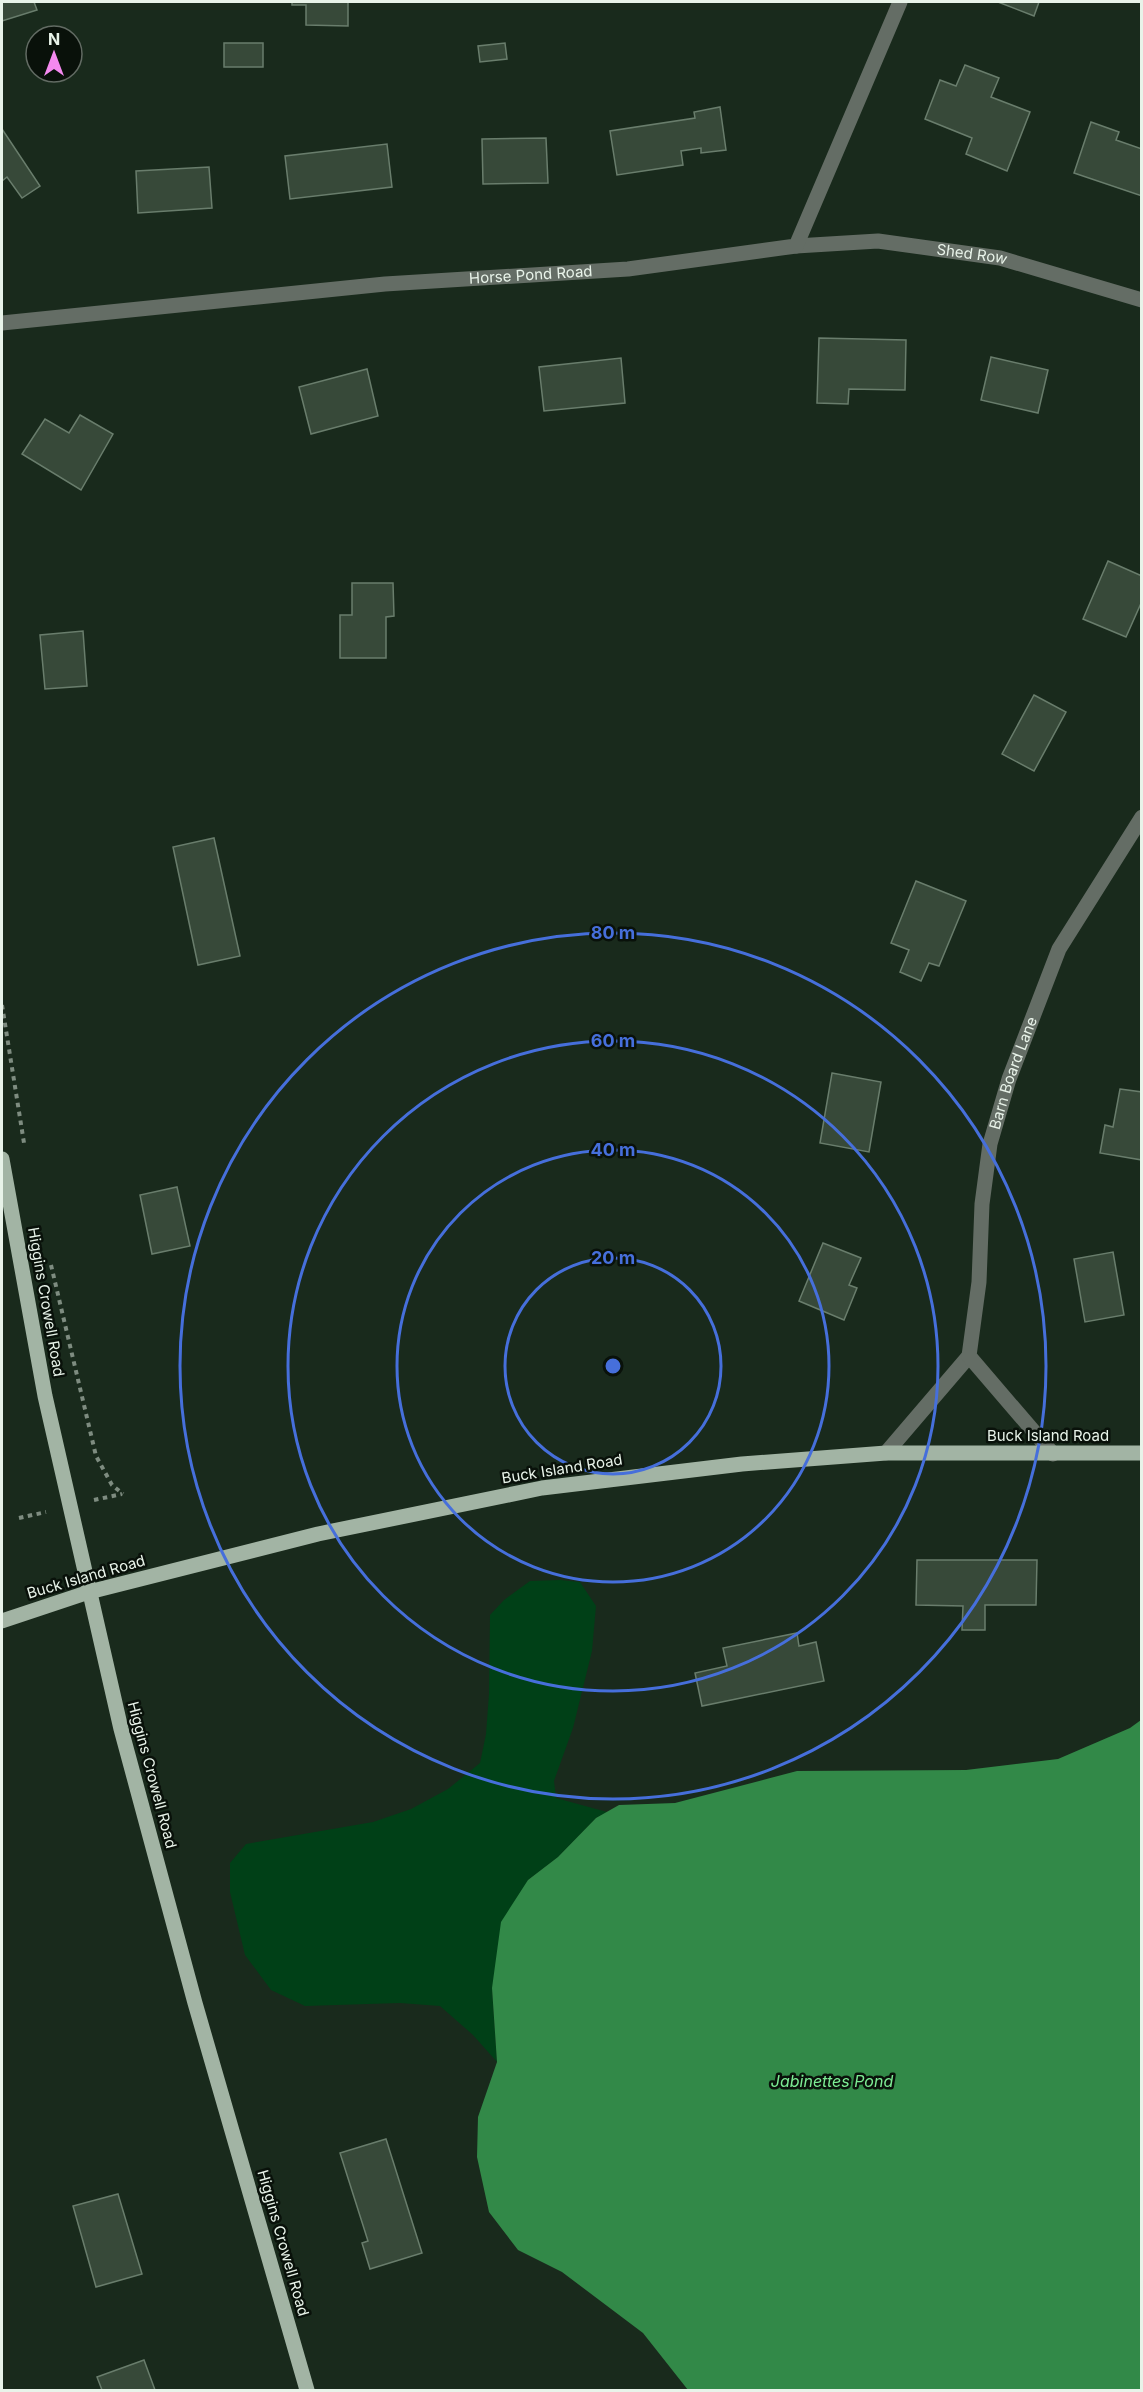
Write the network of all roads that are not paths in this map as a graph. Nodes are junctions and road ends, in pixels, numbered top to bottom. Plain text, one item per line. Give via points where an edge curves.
1 (900, 2) edge
2 (796, 246) junction
3 (1142, 300) edge
4 (2, 323) edge
5 (1142, 817) edge
6 (2, 1159) edge
7 (969, 1356) junction
8 (1142, 1453) edge
9 (886, 1454) junction
10 (1053, 1454) junction
11 (89, 1592) junction
12 (2, 1621) edge
13 (308, 2391) edge

1 - 2 street
2 - 3 street, Shed Row via 878,242 1000,258
2 - 4 street, Horse Pond Road via 628,269 385,284
5 - 7 street, Barn Board Lane via 1059,949 1009,1078 990,1144
6 - 11 main road, Higgins Crowell Road via 45,1396
7 - 9 street
7 - 10 street
8 - 10 main road, Buck Island Road
9 - 10 main road, Buck Island Road
9 - 11 main road, Buck Island Road via 742,1464 542,1488 318,1534
11 - 12 main road, Buck Island Road
11 - 13 main road, Higgins Crowell Road via 121,1729 195,2003

